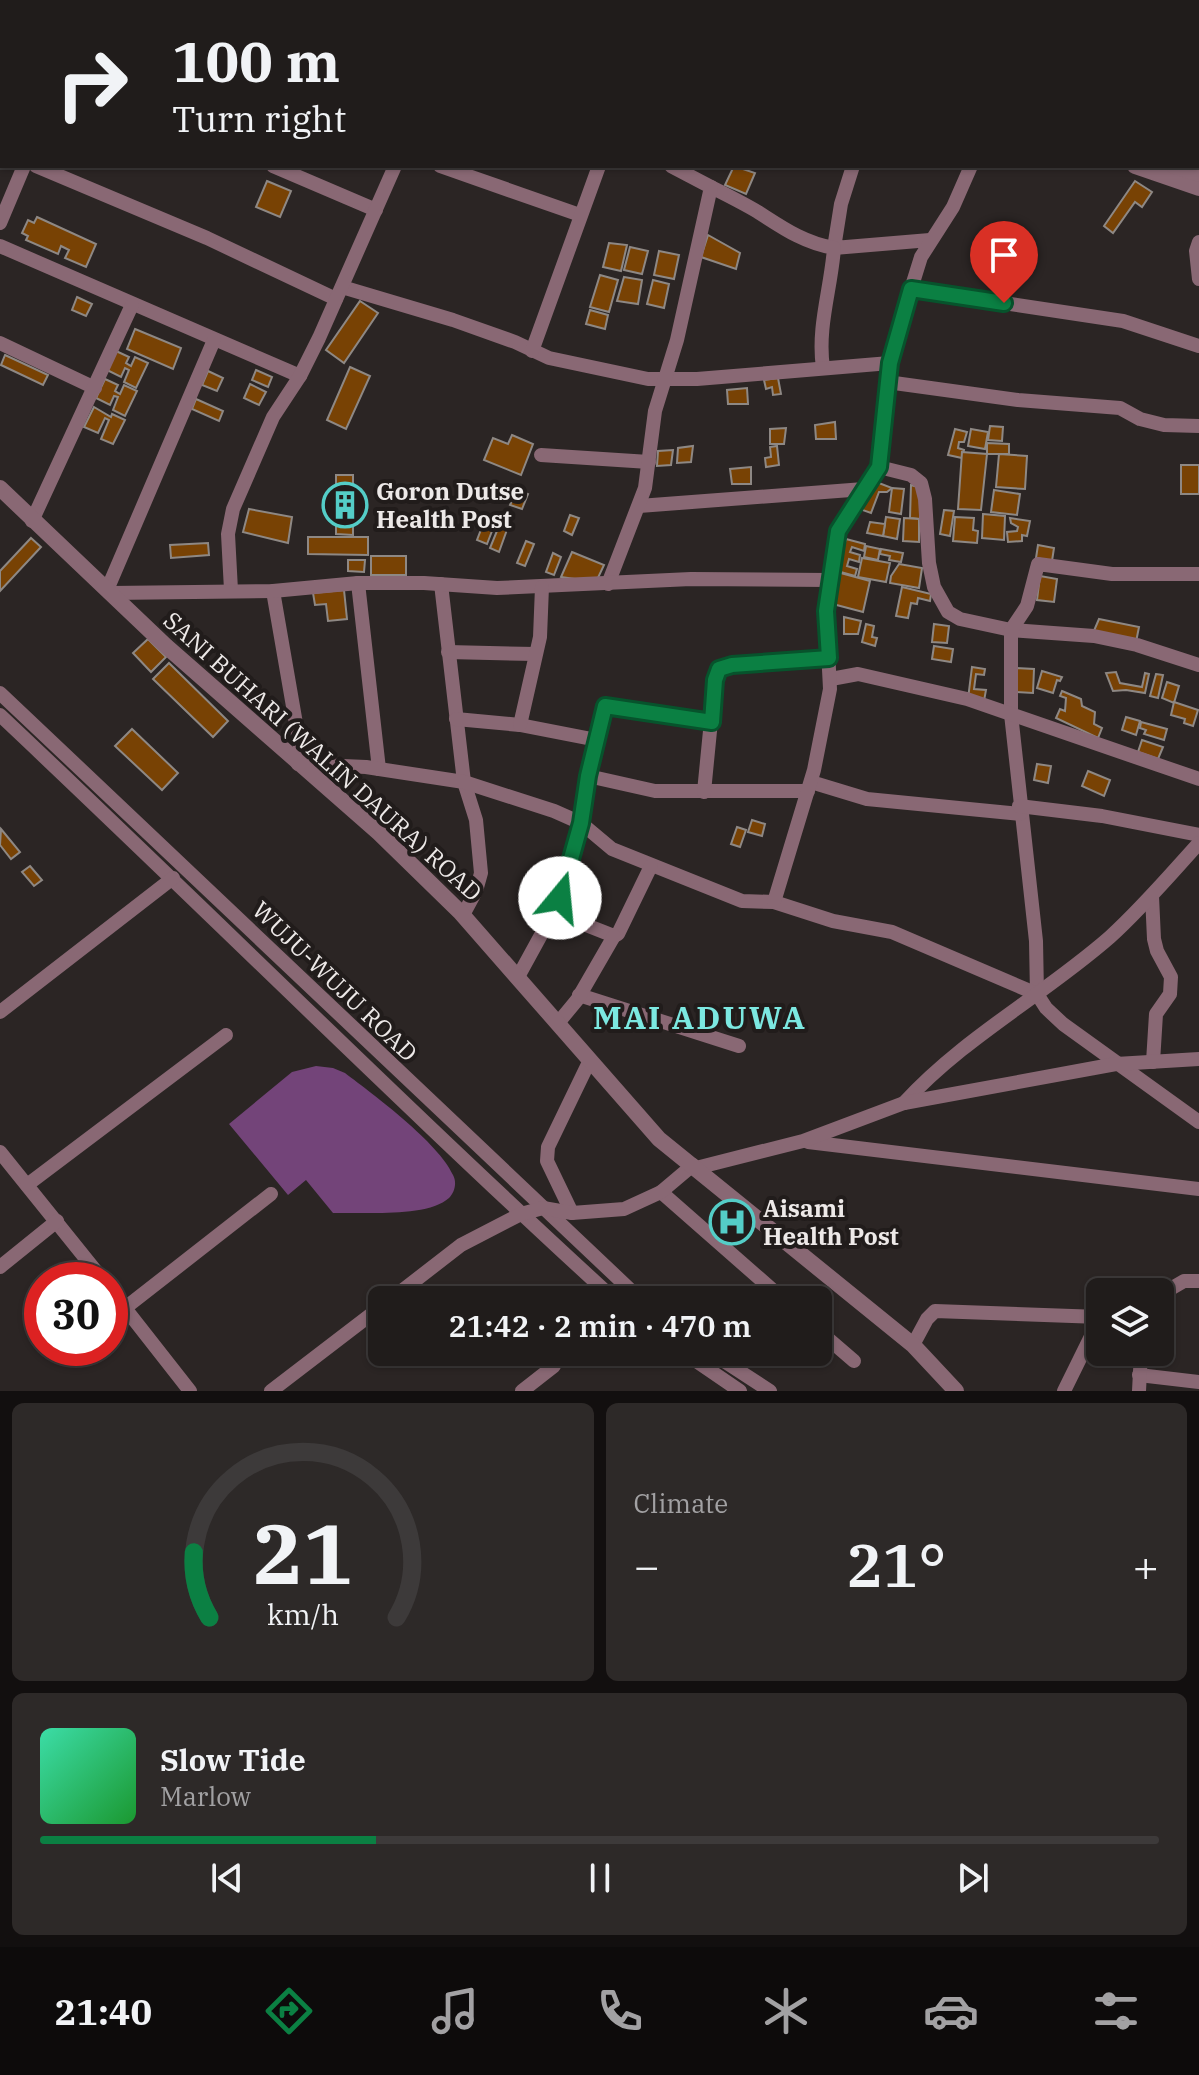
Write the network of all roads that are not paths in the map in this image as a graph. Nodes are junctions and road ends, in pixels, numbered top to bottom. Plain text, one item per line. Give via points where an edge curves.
1 (23, 168) edge
2 (41, 168) edge
3 (278, 168) edge
4 (394, 168) edge
5 (446, 168) edge
6 (598, 168) edge
7 (675, 168) edge
8 (852, 168) edge
9 (970, 168) edge
10 (1141, 168) edge
11 (711, 187) junction
12 (1199, 188) edge
13 (376, 210) junction
14 (580, 215) junction
15 (0, 223) edge
16 (930, 240) junction
17 (1199, 242) edge
18 (0, 246) edge
19 (834, 248) junction
20 (1199, 279) edge
21 (911, 289) junction
22 (339, 293) junction
23 (132, 305) junction
24 (214, 340) junction
25 (0, 343) edge
26 (1199, 346) edge
27 (532, 351) junction
28 (890, 363) junction
29 (823, 368) junction
30 (300, 376) junction
31 (665, 380) junction
32 (887, 382) junction
33 (95, 388) junction
34 (1199, 426) edge
35 (541, 455) dead end
36 (649, 462) junction
37 (879, 467) junction
38 (0, 488) edge
39 (864, 489) junction
40 (639, 506) junction
41 (32, 521) junction
42 (1199, 574) edge
43 (829, 580) junction
44 (358, 583) junction
45 (441, 584) junction
46 (608, 584) junction
47 (542, 587) junction
48 (231, 590) junction
49 (273, 591) junction
50 (109, 592) junction
51 (1011, 630) junction
52 (448, 652) junction
53 (535, 654) junction
54 (829, 658) junction
55 (1199, 665) edge
56 (831, 679) junction
57 (0, 693) edge
58 (1011, 714) junction
59 (0, 715) edge
60 (456, 719) junction
61 (712, 722) junction
62 (520, 725) junction
63 (597, 740) junction
64 (301, 764) junction
65 (379, 769) junction
66 (588, 776) junction
67 (1199, 779) edge
68 (464, 782) junction
69 (809, 787) junction
70 (704, 792) junction
71 (1020, 810) junction
72 (581, 823) junction
73 (1199, 835) edge
74 (1199, 843) edge
75 (651, 866) junction
76 (173, 878) junction
77 (1152, 896) junction
78 (774, 902) junction
79 (553, 912) junction
80 (463, 915) junction
81 (614, 936) junction
82 (518, 977) junction
83 (1037, 994) junction
84 (579, 995) junction
85 (0, 1012) edge
86 (558, 1023) junction
87 (226, 1035) dead end
88 (739, 1046) dead end
89 (1199, 1059) edge
90 (590, 1060) junction
91 (1153, 1062) junction
92 (1116, 1064) junction
93 (904, 1103) junction
94 (1199, 1122) edge
95 (803, 1141) junction
96 (0, 1152) edge
97 (694, 1167) junction
98 (27, 1185) junction
99 (1199, 1189) edge
100 (661, 1192) junction
101 (271, 1194) dead end
102 (543, 1208) junction
103 (572, 1213) junction
104 (521, 1214) junction
105 (57, 1221) junction
106 (89, 1262) edge
107 (0, 1267) edge
108 (1199, 1281) edge
109 (408, 1286) edge
110 (600, 1286) edge
111 (626, 1286) edge
112 (768, 1286) edge
113 (1174, 1287) edge
114 (128, 1306) edge
115 (128, 1312) edge
116 (368, 1317) edge
117 (1086, 1317) edge
118 (832, 1342) edge
119 (913, 1345) junction
120 (1086, 1346) edge
121 (854, 1361) dead end
122 (554, 1366) dead end
123 (703, 1366) edge
124 (732, 1366) edge
125 (1140, 1366) edge
126 (1139, 1375) junction
127 (1194, 1384) edge
128 (190, 1391) edge
129 (271, 1391) edge
130 (522, 1391) edge
131 (740, 1391) edge
132 (770, 1391) edge
133 (956, 1391) edge
134 (1064, 1391) edge
135 (1139, 1391) edge

1 - 15 street
2 - 22 street
3 - 13 street
4 - 13 street
5 - 14 street
6 - 14 street
7 - 11 street
8 - 19 street
9 - 16 street via 953,207
10 - 12 street
11 - 19 street via 815,245
11 - 31 street
13 - 22 street
14 - 27 street
16 - 19 street
16 - 21 street
17 - 20 street
18 - 23 street
19 - 29 street via 821,326
21 - 26 street via 1123,321
21 - 28 street
22 - 27 street via 453,320
22 - 30 street
23 - 24 street
23 - 33 street
24 - 30 street
24 - 50 street
25 - 33 street
27 - 31 street
28 - 29 street
28 - 32 street
29 - 31 street
30 - 48 street via 273,417 233,509 228,534
31 - 36 street
32 - 34 street via 1120,408 1164,425
32 - 37 street
33 - 41 street
35 - 36 street
36 - 40 street
37 - 39 street
37 - 51 street via 921,483 934,587 948,612
38 - 41 street, SANI BUHARI (WALIN DAURA) ROAD
39 - 40 street
39 - 43 street via 838,531
40 - 46 street
41 - 50 street, SANI BUHARI (WALIN DAURA) ROAD
42 - 51 street via 1112,574 1038,564 1027,606
43 - 46 street
43 - 54 street
44 - 45 street
44 - 49 street
44 - 65 street
45 - 47 street
45 - 52 street
46 - 47 street
47 - 53 street
48 - 49 street
48 - 50 street
49 - 64 street
50 - 64 street, SANI BUHARI (WALIN DAURA) ROAD
51 - 55 street via 1094,636
51 - 58 street
52 - 53 street
52 - 60 street
53 - 62 street
54 - 56 street
54 - 61 street via 719,669
56 - 58 street via 858,674
56 - 69 street
57 - 102 street, WUJU-WUJU ROAD
58 - 67 street
58 - 71 street
59 - 76 street, WUJU-WUJU ROAD
60 - 62 street
60 - 68 street
61 - 63 street via 607,705
61 - 70 street
62 - 63 street
63 - 66 street
64 - 65 street
64 - 80 street, SANI BUHARI (WALIN DAURA) ROAD
65 - 68 street
66 - 70 street via 655,791
66 - 72 street
68 - 72 street
68 - 80 street via 476,820 481,873
69 - 70 street
69 - 71 street via 867,799
69 - 78 street
71 - 73 street via 1102,816
71 - 83 street
72 - 75 street via 612,849
72 - 79 street
74 - 77 street
75 - 78 street via 742,901
75 - 81 street
76 - 85 street
76 - 104 street, WUJU-WUJU ROAD
77 - 83 street
77 - 91 street via 1154,939 1171,977 1170,994 1156,1014
78 - 83 street via 892,932
79 - 81 street
79 - 82 street
80 - 82 street, SANI BUHARI (WALIN DAURA) ROAD
81 - 84 street
82 - 86 street, SANI BUHARI (WALIN DAURA) ROAD
83 - 92 street via 1063,1024
83 - 93 street via 933,1072
84 - 86 street
84 - 88 street
86 - 90 street, SANI BUHARI (WALIN DAURA) ROAD
87 - 98 street
89 - 91 street
90 - 97 street, SANI BUHARI (WALIN DAURA) ROAD via 659,1139
90 - 103 street via 548,1147 547,1161
91 - 92 street
92 - 93 street
92 - 94 street
93 - 95 street
95 - 97 street
95 - 99 street
96 - 98 street
97 - 100 street
97 - 119 street, SANI BUHARI (WALIN DAURA) ROAD
98 - 105 street
100 - 103 street via 624,1209
100 - 112 street
101 - 114 street
102 - 103 street
102 - 104 street
102 - 111 street, WUJU-WUJU ROAD
104 - 109 street via 461,1245
104 - 110 street, WUJU-WUJU ROAD
105 - 106 street
105 - 107 street
108 - 113 street
115 - 128 street
116 - 129 street
117 - 119 street via 935,1311
118 - 121 street
119 - 133 street, SANI BUHARI (WALIN DAURA) ROAD
120 - 134 street
122 - 130 street
123 - 131 street
124 - 132 street
125 - 126 street
126 - 127 street
126 - 135 street

